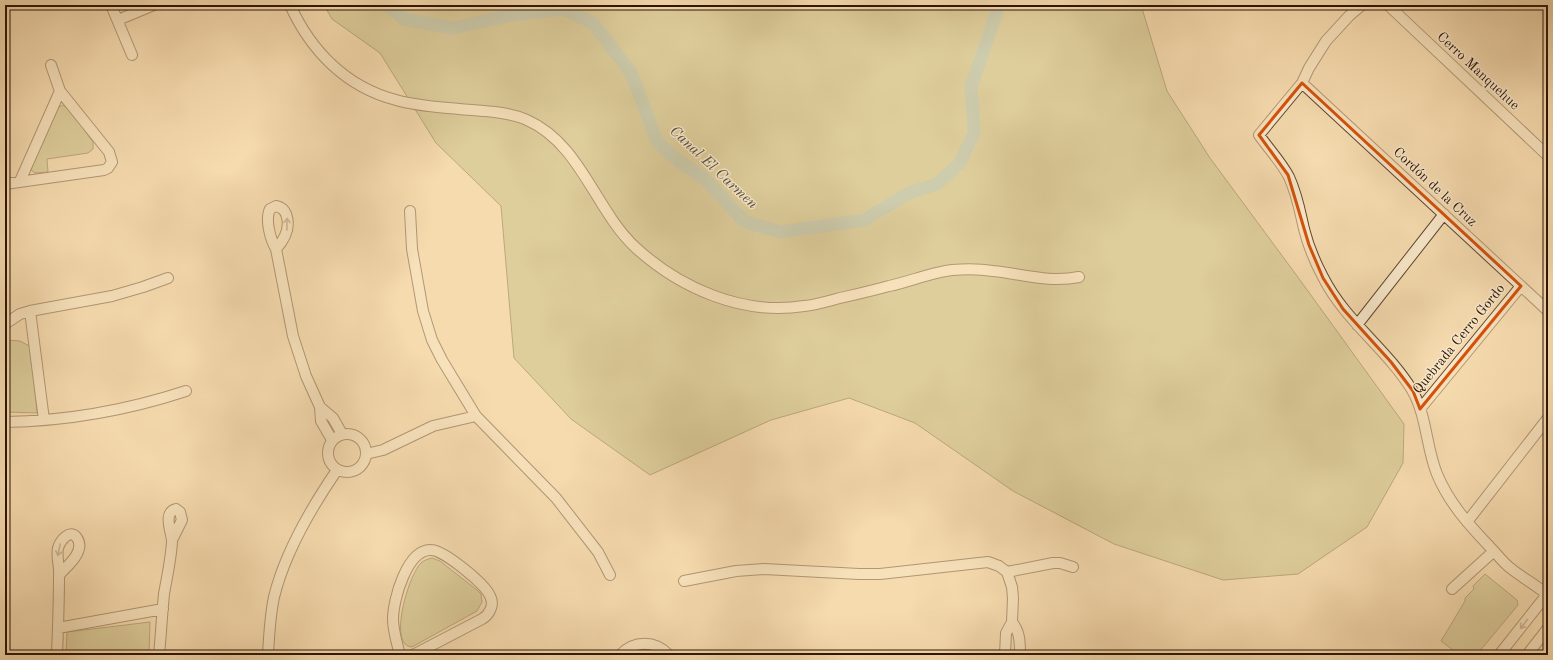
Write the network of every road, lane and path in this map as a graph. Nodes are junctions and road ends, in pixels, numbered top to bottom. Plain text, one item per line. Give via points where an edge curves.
1 (111, 5) edge
2 (154, 5) edge
3 (290, 5) edge
4 (1362, 5) edge
5 (1388, 5) edge
6 (118, 20) junction
7 (132, 55) dead end
8 (51, 65) dead end
9 (1302, 83) junction
10 (60, 91) junction
11 (1548, 156) edge
12 (20, 181) junction
13 (5, 184) edge
14 (410, 211) dead end
15 (1444, 214) junction
16 (276, 248) dead end
17 (1079, 277) dead end
18 (168, 278) dead end
19 (1521, 286) junction
20 (30, 311) junction
21 (1548, 311) edge
22 (5, 324) edge
23 (1357, 325) junction
24 (186, 391) dead end
25 (320, 407) junction
26 (1420, 409) junction
27 (476, 416) junction
28 (1548, 418) edge
29 (44, 420) junction
30 (5, 422) edge
31 (342, 434) junction
32 (332, 440) junction
33 (366, 454) junction
34 (337, 470) junction
35 (1467, 522) junction
36 (172, 540) dead end
37 (1494, 551) junction
38 (1073, 567) dead end
39 (1007, 572) junction
40 (60, 574) dead end
41 (610, 575) dead end
42 (684, 581) dead end
43 (1452, 589) dead end
44 (1548, 594) edge
45 (162, 609) junction
46 (1012, 622) junction
47 (58, 628) junction
48 (1548, 628) edge
49 (57, 655) edge
50 (159, 655) edge
51 (268, 655) edge
52 (400, 655) edge
53 (413, 655) edge
54 (620, 655) edge
55 (668, 655) edge
56 (1005, 655) edge
57 (1020, 655) edge
58 (1499, 655) edge
59 (1527, 655) edge

1 - 6 street
2 - 6 street
3 - 17 street via 303,30 321,55 344,76 370,91 411,104 512,115 535,124 567,150 608,214 633,245 680,281 715,296 768,307 804,307 950,270 992,270 1027,277 1064,280
4 - 9 street via 1348,16 1326,41
5 - 11 street, Cerro Manquehue
6 - 7 street
8 - 10 street
9 - 15 street, Cordón de la Cruz
9 - 23 street via 1259,135 1288,175 1298,200 1309,245 1323,278
10 - 12 street
10 - 12 street via 109,152 112,162 104,170
12 - 13 street
14 - 27 street via 412,249 427,326 442,360
15 - 19 street, Cordón de la Cruz
15 - 23 street
16 - 25 street via 293,336 306,376
18 - 20 street via 112,296
19 - 21 street, Cordón de la Cruz
19 - 26 street, Quebrada Cerro Gordo
20 - 22 street
20 - 29 street
23 - 26 street via 1413,391
24 - 29 street via 123,408
25 - 31 street via 333,418
25 - 32 street via 321,421
26 - 35 street via 1437,474
27 - 33 street via 433,426 383,450
27 - 41 street via 556,498 598,552
28 - 35 street
29 - 30 street
31 - 32 street
31 - 33 street via 359,438
32 - 34 street via 327,457 332,467
33 - 34 street via 362,464 354,472
34 - 51 street via 298,535 282,571 272,609
35 - 37 street
36 - 45 street
37 - 43 street
37 - 44 street via 1509,567
38 - 39 street via 1053,563
39 - 42 street via 999,566 981,562 880,574 764,569 736,571
39 - 46 street via 1013,598
40 - 47 street
44 -> 58 street
45 - 47 street
45 - 50 street
46 - 56 street via 1006,633
46 - 57 street via 1019,635
47 - 49 street
48 - 59 street
52 - 53 street via 393,619 396,597 407,569 415,557 423,551 436,550 455,562 484,588 491,596 492,605 486,617
54 - 55 street via 633,646 645,644 656,646

